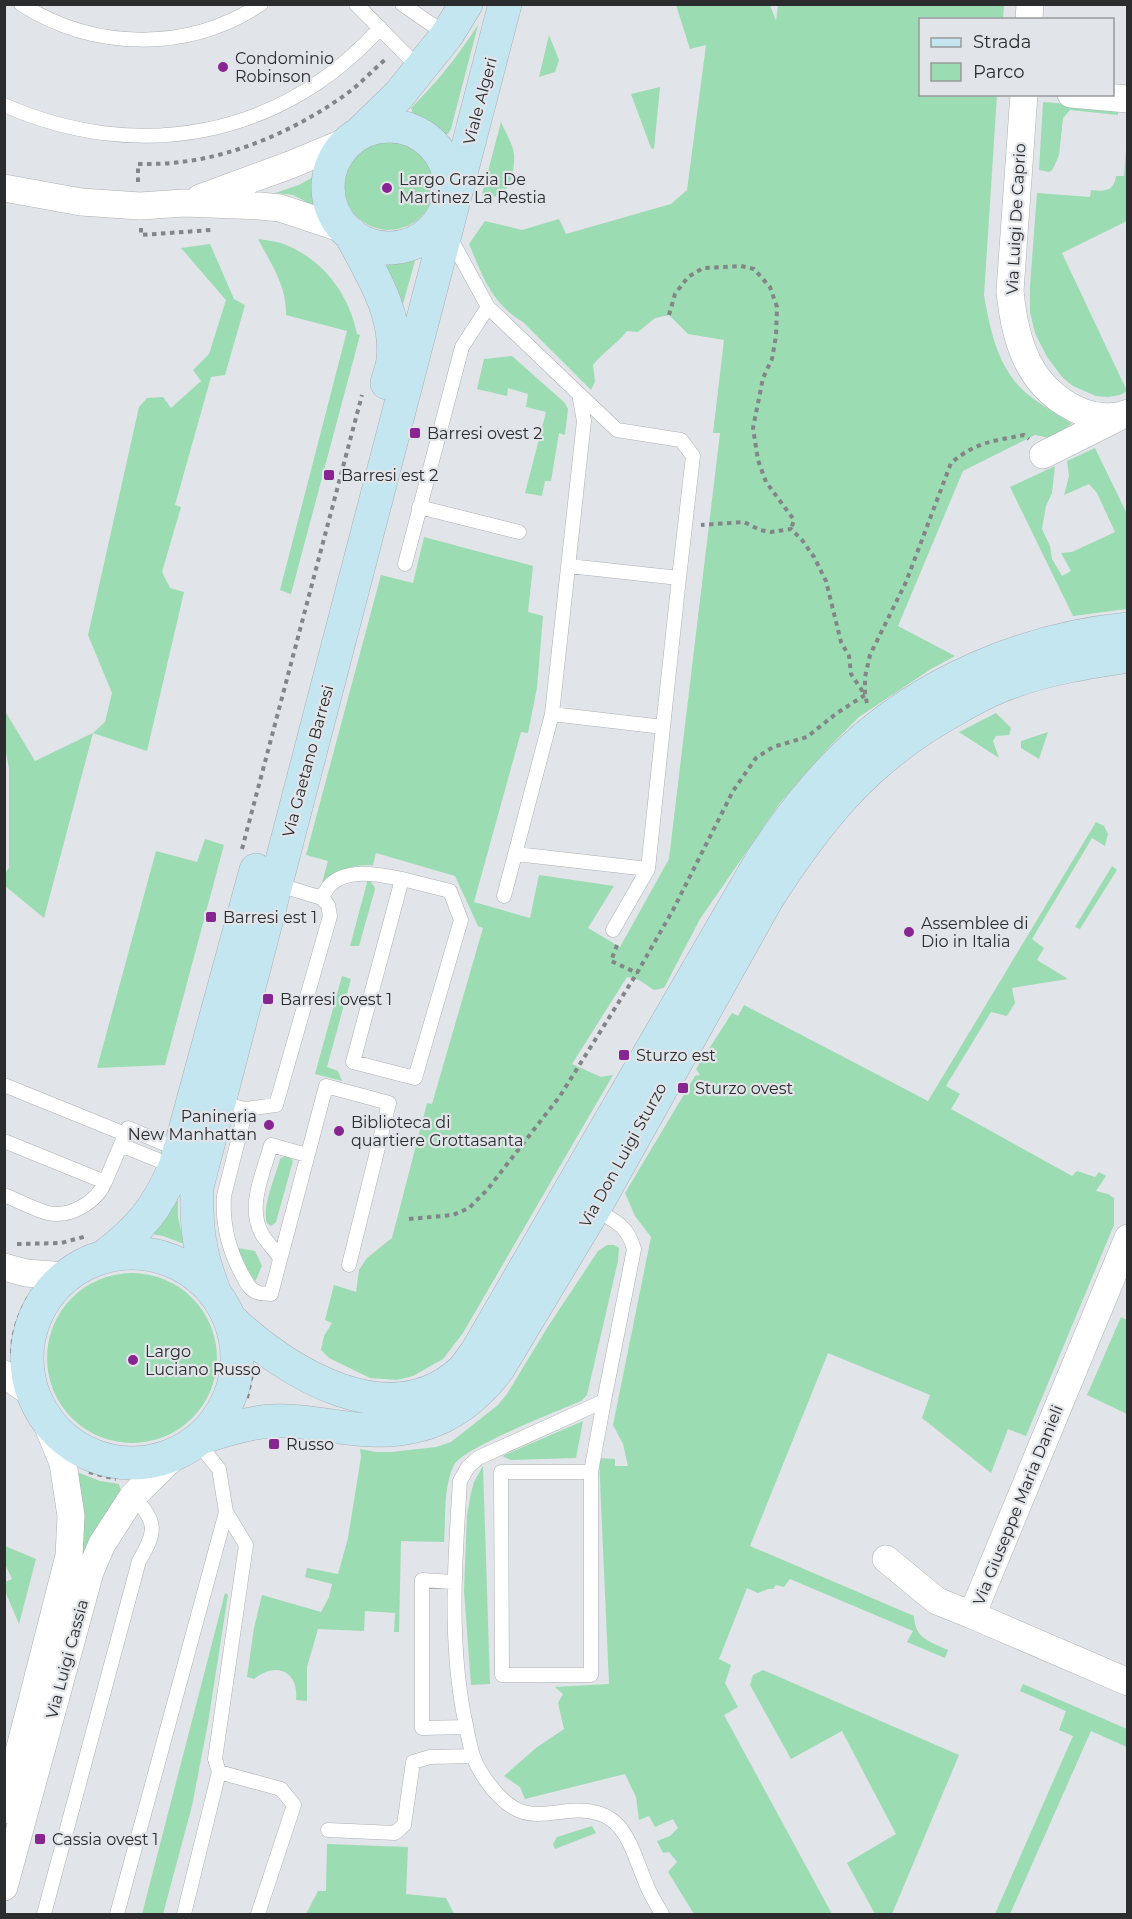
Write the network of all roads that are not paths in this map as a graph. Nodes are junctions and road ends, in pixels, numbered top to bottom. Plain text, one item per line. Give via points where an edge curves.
1 (21, 4) edge
2 (261, 4) edge
3 (356, 4) edge
4 (402, 4) edge
5 (466, 4) edge
6 (505, 4) edge
7 (380, 28) junction
8 (447, 35) junction
9 (409, 58) junction
10 (1024, 96) edge
11 (1094, 96) edge
12 (1128, 99) edge
13 (4, 105) edge
14 (355, 136) junction
15 (6, 187) edge
16 (184, 203) junction
17 (446, 209) junction
18 (348, 231) junction
19 (450, 276) junction
20 (488, 307) junction
21 (579, 394) junction
22 (1124, 414) edge
23 (1043, 455) road end
24 (419, 507) junction
25 (519, 532) dead end
26 (405, 564) dead end
27 (569, 566) junction
28 (680, 578) junction
29 (1128, 629) edge
30 (1128, 656) edge
31 (552, 714) junction
32 (663, 727) junction
33 (516, 854) junction
34 (648, 869) junction
35 (402, 879) junction
36 (276, 884) junction
37 (504, 896) dead end
38 (322, 898) junction
39 (613, 930) road end
40 (4, 1085) edge
41 (232, 1106) junction
42 (4, 1140) edge
43 (123, 1140) junction
44 (307, 1155) junction
45 (178, 1159) junction
46 (105, 1182) junction
47 (4, 1195) edge
48 (594, 1209) junction
49 (1128, 1238) edge
50 (106, 1256) junction
51 (280, 1258) junction
52 (349, 1265) dead end
53 (4, 1267) edge
54 (55, 1275) junction
55 (214, 1291) junction
56 (241, 1329) junction
57 (23, 1390) edge
58 (604, 1401) junction
59 (202, 1440) junction
60 (591, 1472) junction
61 (133, 1496) junction
62 (226, 1512) junction
63 (886, 1559) dead end
64 (453, 1582) junction
65 (972, 1616) junction
66 (1128, 1682) edge
67 (466, 1727) junction
68 (473, 1756) junction
69 (219, 1772) junction
70 (4, 1810) edge
71 (328, 1830) dead end
72 (4, 1887) edge
73 (44, 1914) edge
74 (117, 1914) edge
75 (184, 1914) edge
76 (258, 1914) edge
77 (662, 1914) edge

1 - 2 lane via 77,30 109,38 143,40 209,30
3 - 7 lane
4 - 8 lane
5 - 8 street
6 - 17 street, Viale Algeri
7 - 9 lane
7 - 13 lane via 343,64 304,92 261,113 215,128 168,135 96,133 49,122
8 - 9 street
9 - 14 street via 399,95
10 - 22 street, Via Luigi De Caprio via 1010,291 1018,343 1046,388 1066,405 1092,416
11 - 12 street
14 - 16 street via 290,165
14 - 17 street via 387,125 426,138 446,166 450,186
14 - 18 street via 334,159 328,184 332,208
15 - 16 street via 81,201 140,206
16 - 18 street via 280,208
17 - 18 street via 414,242 401,246 374,246
17 - 19 street, Via Gaetano Barresi
18 - 45 street, Via Gaetano Barresi via 385,304 393,336 393,362
19 - 20 lane
19 - 36 street, Via Gaetano Barresi
20 - 21 lane
20 - 24 lane via 462,347
21 - 27 lane via 584,421
21 - 28 lane via 617,430 681,440 693,456
22 - 23 street
24 - 25 lane
24 - 26 lane
27 - 28 lane
27 - 31 lane
28 - 32 lane
29 - 56 street, Via Don Luigi Sturzo via 1051,643 959,676 876,730 825,777 788,820 761,861 462,1371 421,1394 383,1400 361,1397 287,1364
30 - 48 street, Via Don Luigi Sturzo via 1012,681 940,717 872,766 825,815 767,899
31 - 32 lane
31 - 33 lane
32 - 34 lane
33 - 34 lane
33 - 37 lane
34 - 39 lane
35 - 35 lane via 353,1062 415,1078 460,920 450,891
35 - 38 lane via 370,874 344,878 330,885
36 - 38 lane
36 - 41 street, Via Gaetano Barresi
38 - 41 lane via 330,916 276,1105
40 - 43 lane
41 - 51 lane via 223,1211 226,1236 234,1261 257,1293 271,1294
41 - 55 street, Via Gaetano Barresi via 197,1187 196,1219 202,1260
42 - 46 lane
43 - 45 lane via 128,1128
43 - 46 lane
44 - 51 lane
44 - 51 lane via 271,1145 256,1197 255,1216 262,1234
44 - 52 lane via 326,1086 390,1103
45 - 50 street, Via Gaetano Barresi via 149,1214
46 - 47 lane via 94,1199 58,1214
48 - 58 lane via 620,1224 630,1235 634,1249
48 - 59 street, Via Don Luigi Sturzo via 498,1369 466,1403 432,1421 400,1428 371,1430 270,1421
49 - 65 street, Via Giuseppe Maria Danieli
50 - 54 street
50 - 55 street via 129,1252 153,1254 196,1274
53 - 54 street
54 - 57 street via 30,1330 28,1374
55 - 56 street
56 - 59 street via 236,1340 235,1383 217,1421
57 - 59 street, Via Don Luigi Sturzo via 71,1444 111,1461 154,1461
57 - 70 street, Via Luigi Cassia via 63,1462 71,1516 69,1556
58 - 60 lane
58 - 64 lane via 478,1458 468,1467 460,1480
59 - 61 street, Via Luigi Cassia
59 - 62 lane via 219,1469
60 - 60 lane via 591,1675 502,1675 501,1472
61 - 72 street, Via Luigi Cassia via 102,1544 90,1572
61 - 73 lane via 147,1510 153,1530 139,1562
62 - 69 lane via 246,1545 216,1759
62 - 74 lane
63 - 65 street via 937,1601
64 - 67 lane via 459,1688
64 - 67 lane via 422,1580 422,1728
65 - 66 street, Via Giuseppe Maria Danieli
67 - 68 lane
68 - 71 lane via 430,1757 413,1762 404,1825 395,1833
68 - 77 lane via 500,1799 517,1810 537,1815 576,1810 601,1813 618,1825 630,1841
69 - 75 lane
69 - 76 lane via 281,1789 294,1805

